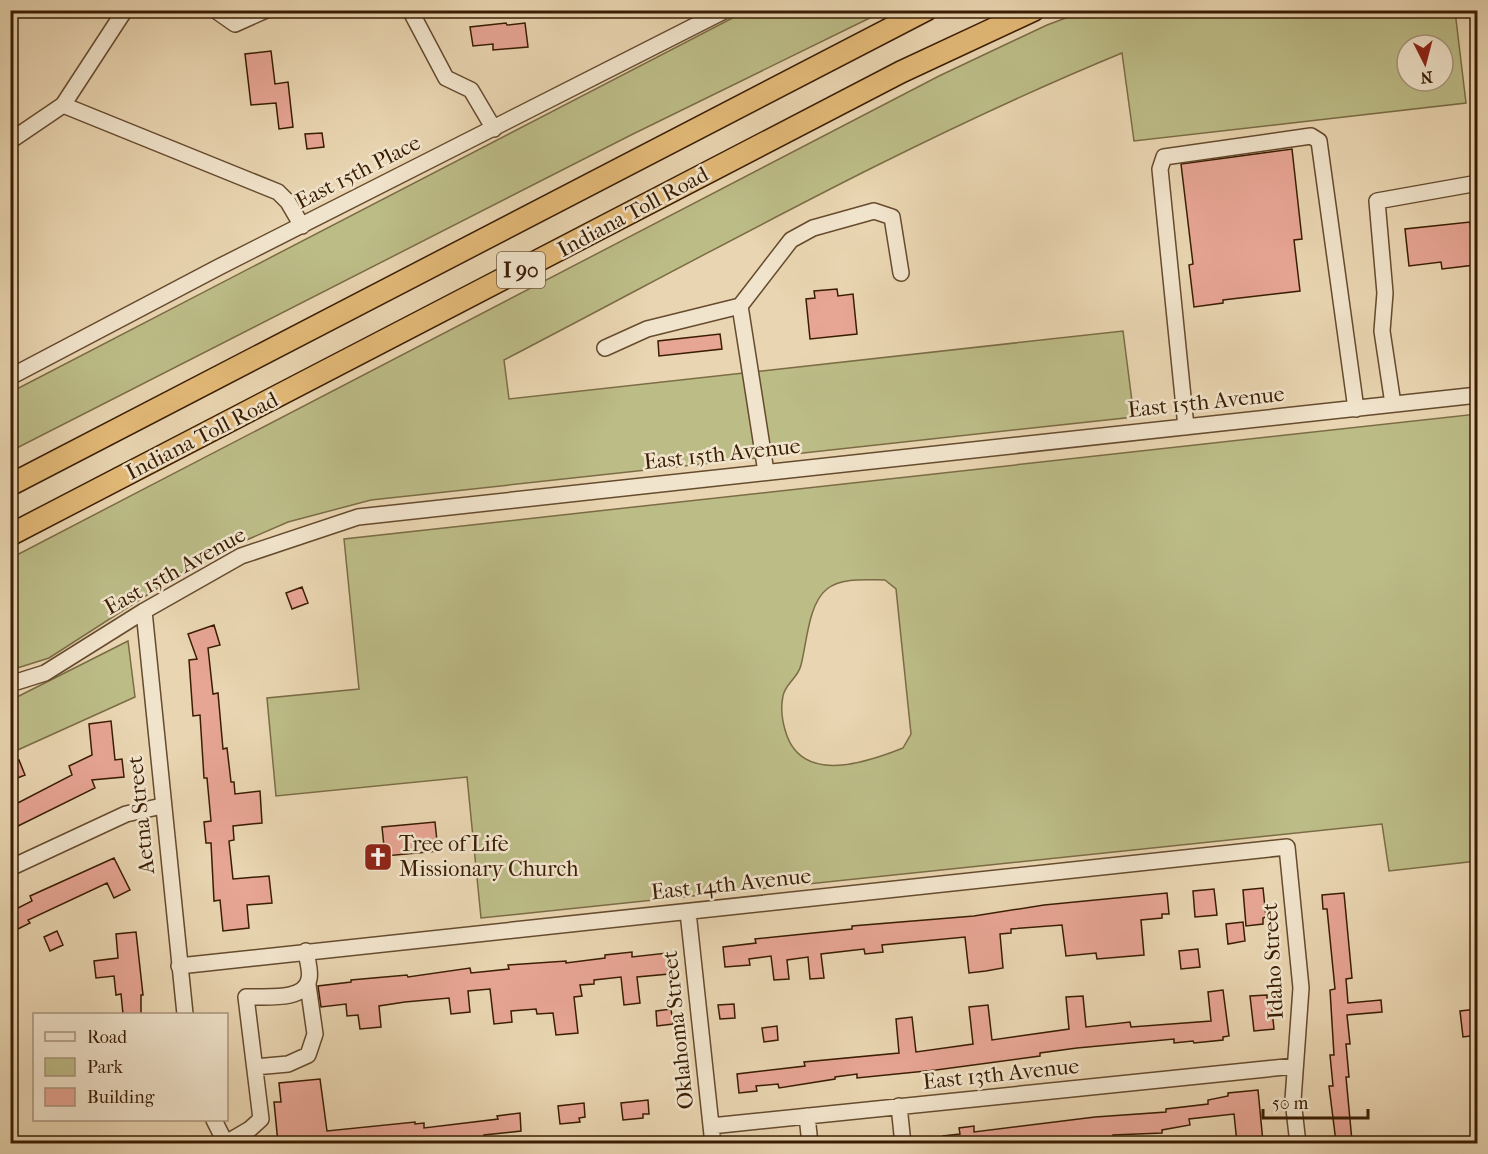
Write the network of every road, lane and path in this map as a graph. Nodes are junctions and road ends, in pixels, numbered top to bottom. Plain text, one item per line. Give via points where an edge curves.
1 (125, 10) edge
2 (215, 10) edge
3 (266, 10) edge
4 (410, 10) edge
5 (726, 10) edge
6 (926, 10) edge
7 (1034, 10) edge
8 (63, 105) junction
9 (494, 129) junction
10 (10, 141) edge
11 (1478, 183) edge
12 (302, 226) junction
13 (901, 273) dead end
14 (740, 306) junction
15 (605, 348) dead end
16 (10, 377) edge
17 (1478, 395) edge
18 (1393, 404) junction
19 (1356, 409) junction
20 (1186, 427) junction
21 (766, 472) junction
22 (10, 485) edge
23 (10, 535) edge
24 (144, 612) junction
25 (10, 684) edge
26 (162, 806) junction
27 (1287, 847) joint
28 (10, 868) edge
29 (688, 912) junction
30 (306, 951) junction
31 (179, 966) junction
32 (308, 985) junction
33 (185, 1013) edge
34 (1295, 1066) junction
35 (255, 1067) junction
36 (900, 1107) junction
37 (807, 1116) junction
38 (215, 1121) edge
39 (711, 1126) junction
40 (226, 1143) edge
41 (713, 1143) edge
42 (810, 1143) edge
43 (903, 1143) edge
44 (1298, 1143) edge

1 - 8 street
2 - 3 street via 235,24
4 - 9 street via 446,78 471,90
5 - 9 street, East 15th Place
6 - 22 highway, Indiana Toll Road / I 90
7 - 23 highway, Indiana Toll Road / I 90 via 901,72
8 - 10 street
8 - 12 street via 278,192
9 - 12 street, East 15th Place
11 - 18 street via 1377,201 1385,293 1382,331
12 - 16 street, East 15th Place
13 - 14 street via 892,217 874,211 813,228 791,240
14 - 15 street via 646,329
14 - 21 street
17 - 18 street, East 15th Avenue
18 - 19 street, East 15th Avenue
19 - 20 street, East 15th Avenue
19 - 20 street via 1319,141 1311,136 1164,157 1160,169
20 - 21 street, East 15th Avenue
21 - 24 street, East 15th Avenue via 358,516 241,556
24 - 25 street, East 15th Avenue via 45,673
24 - 26 street, Aetna Street
26 - 28 street via 126,814
26 - 31 street, Aetna Street
27 - 29 street, East 14th Avenue
27 - 34 street, Idaho Street via 1301,988
29 - 30 street, East 14th Avenue
29 - 39 street, Oklahoma Street
30 - 31 street, East 14th Avenue
30 - 32 street
31 - 33 street, Aetna Street
32 - 35 street via 315,1034 308,1055 288,1064
32 - 35 street via 295,994 246,997
34 - 36 street, East 13th Avenue
34 - 44 street, Idaho Street via 1293,1112
35 - 40 street via 261,1119
36 - 37 street, East 13th Avenue
36 - 43 street
37 - 39 street, East 13th Avenue
37 - 42 street
38 - 40 street
39 - 41 street, Oklahoma Street

